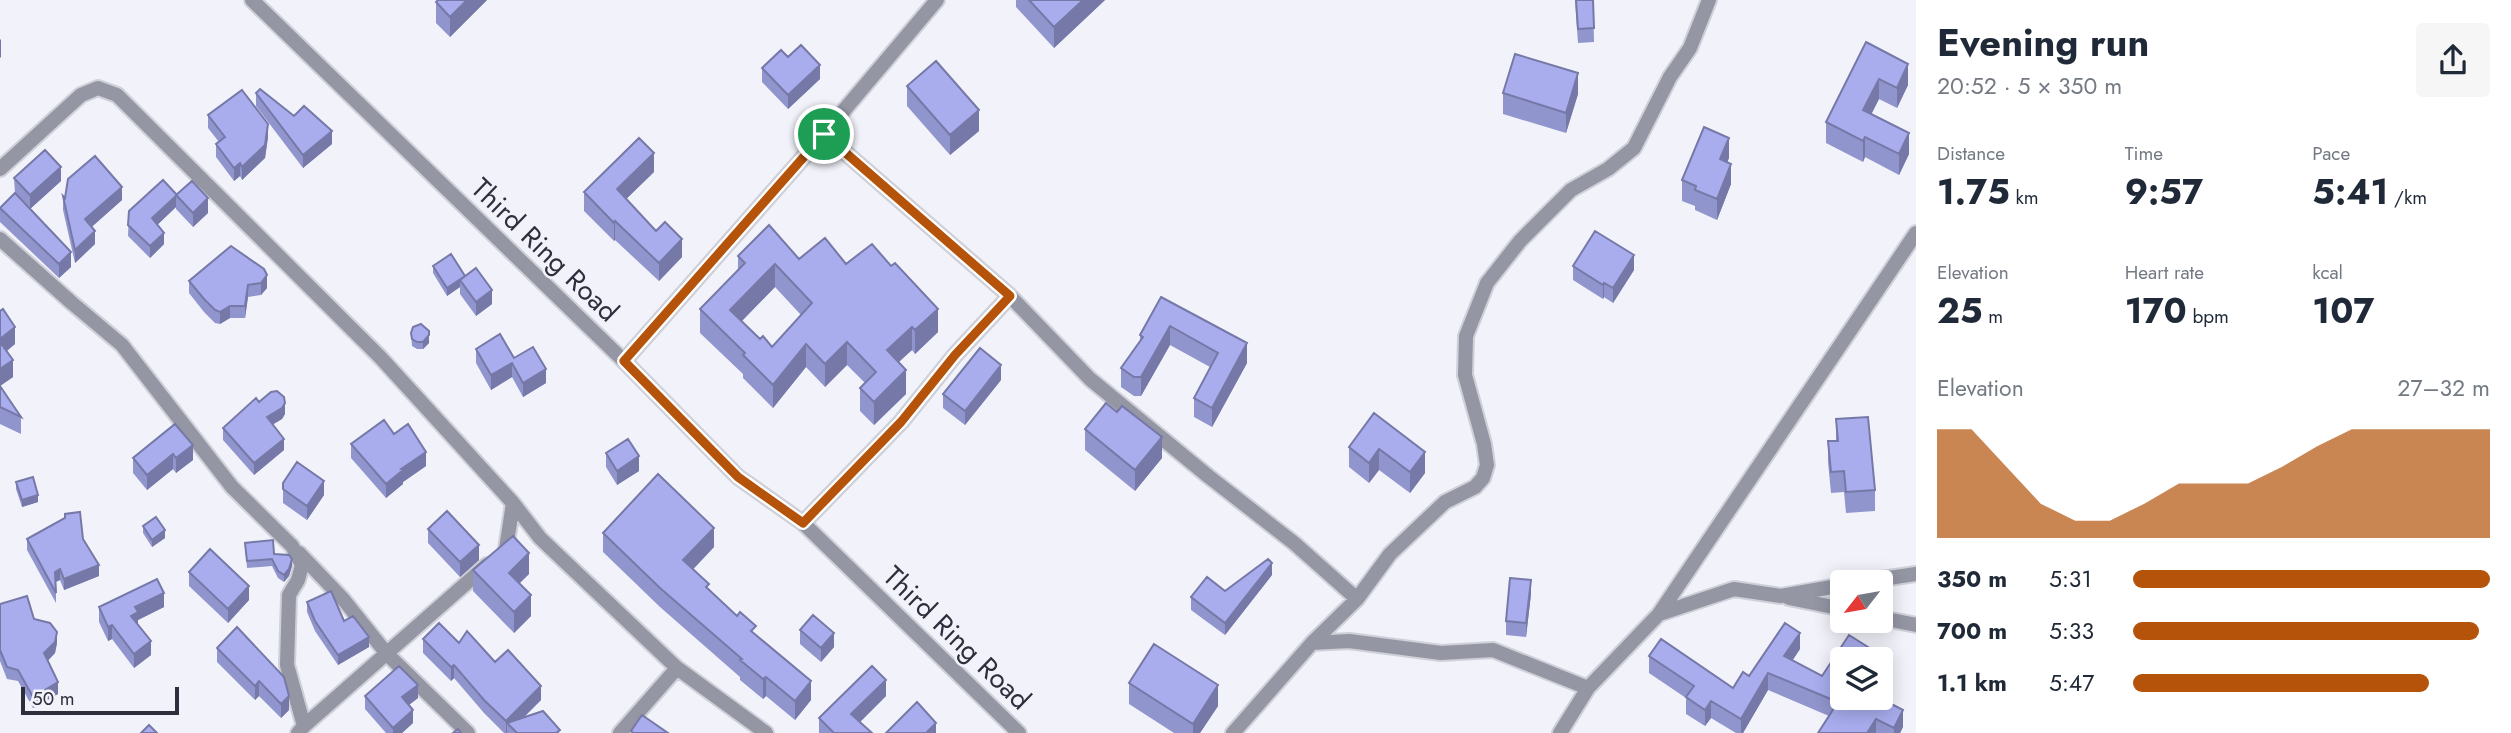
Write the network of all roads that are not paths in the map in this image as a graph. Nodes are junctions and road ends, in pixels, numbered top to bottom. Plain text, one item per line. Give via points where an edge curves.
1 (252, 0) edge
2 (937, 0) edge
3 (1709, 0) edge
4 (824, 134) junction
5 (0, 169) edge
6 (1916, 233) edge
7 (0, 239) edge
8 (1010, 296) junction
9 (624, 361) junction
10 (513, 503) junction
11 (803, 523) junction
12 (523, 543) junction
13 (292, 546) junction
14 (1916, 574) edge
15 (1894, 577) edge
16 (1830, 587) edge
17 (1781, 596) junction
18 (1357, 599) junction
19 (1830, 606) edge
20 (1659, 614) junction
21 (1894, 621) edge
22 (1916, 625) edge
23 (1312, 643) junction
24 (387, 654) junction
25 (677, 668) junction
26 (1588, 688) junction
27 (301, 729) edge
28 (468, 733) edge
29 (620, 733) edge
30 (766, 733) edge
31 (1020, 733) edge
32 (1233, 733) edge
33 (1560, 733) edge

1 - 9 street, Third Ring Road
2 - 4 street
3 - 18 street via 1690,48 1634,148 1571,190 1520,241 1487,283 1466,336 1465,375 1484,444 1487,465 1483,478 1445,502 1390,554
4 - 8 street
4 - 9 street
5 - 10 street via 81,95 98,88 117,94 381,358
6 - 20 street
7 - 13 street via 122,345 232,487
8 - 11 street via 901,422
8 - 18 street via 1090,379
9 - 11 street, Third Ring Road via 738,477
10 - 12 street
10 - 12 street
11 - 31 street, Third Ring Road
12 - 24 street
12 - 25 street
13 - 24 street
13 - 27 street via 302,565 289,595 288,665
14 - 15 street
16 - 17 street
17 - 19 street
17 - 20 street via 1734,589
18 - 23 street
20 - 26 street
21 - 22 street
23 - 26 street via 1349,641 1441,653 1493,650
23 - 32 street
24 - 27 street
24 - 28 street
25 - 29 street
25 - 30 street
26 - 33 street

